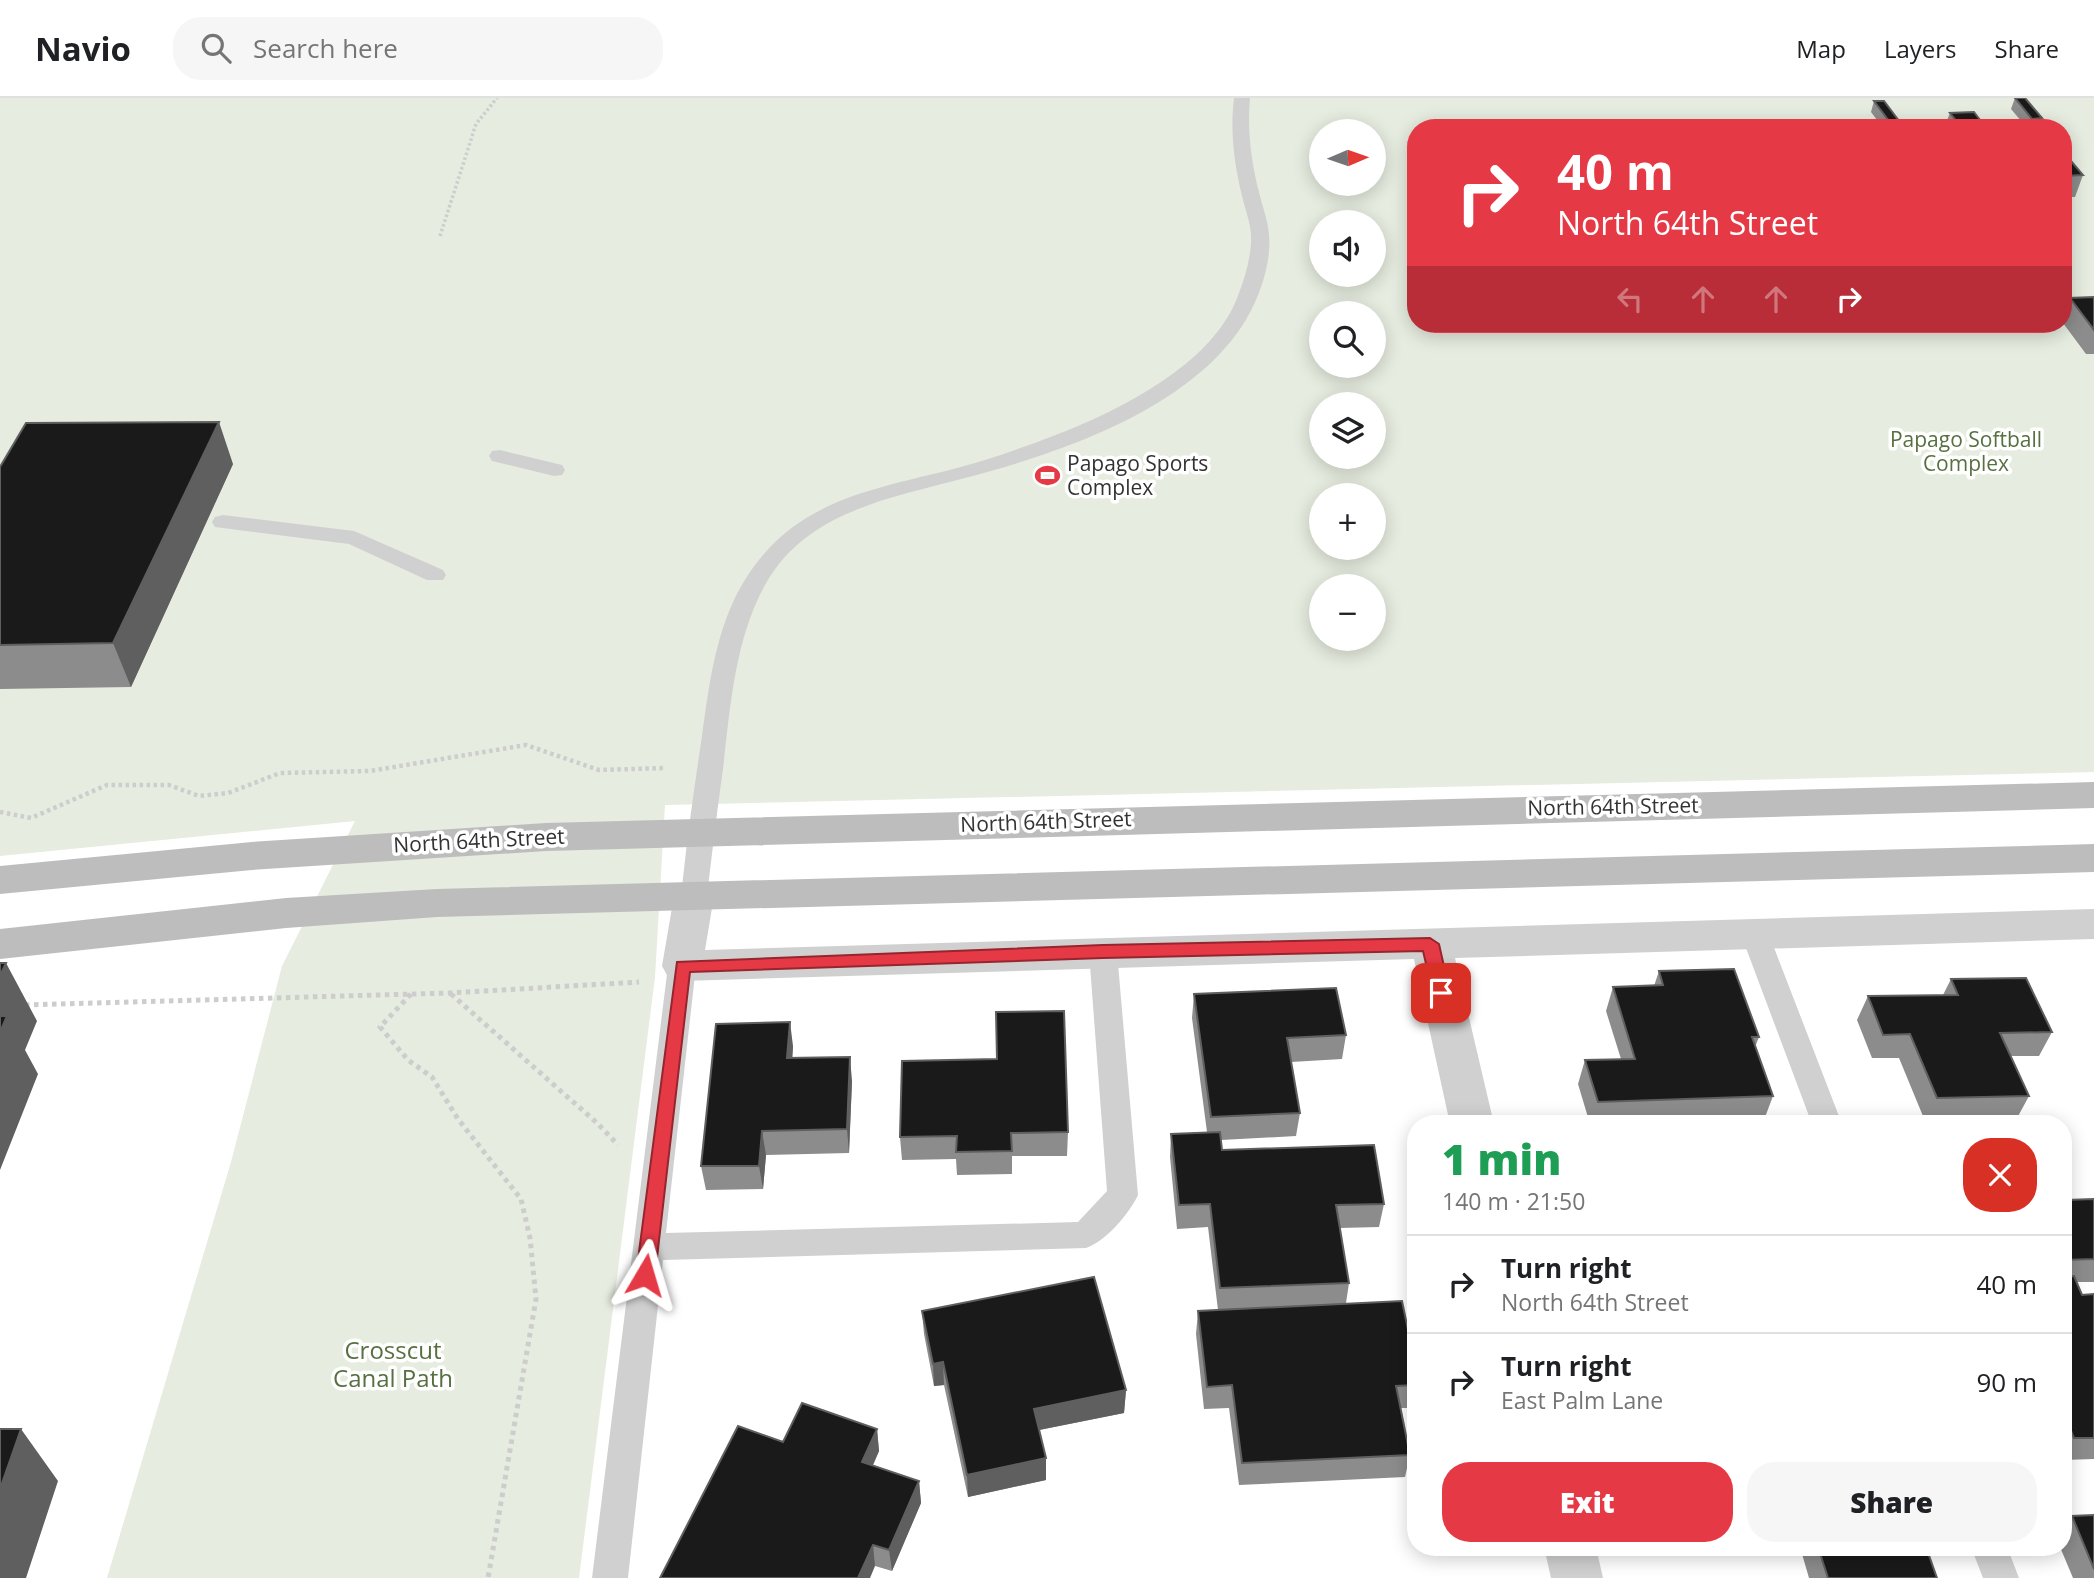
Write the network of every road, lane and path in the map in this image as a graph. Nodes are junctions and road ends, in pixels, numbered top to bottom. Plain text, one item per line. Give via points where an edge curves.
1 (497, 98) edge
2 (1242, 98) edge
3 (440, 236) dead end
4 (500, 456) dead end
5 (554, 470) dead end
6 (223, 522) dead end
7 (435, 575) dead end
8 (666, 768) dead end
9 (2094, 794) edge
10 (0, 812) edge
11 (701, 831) junction
12 (2094, 858) edge
13 (0, 880) edge
14 (694, 896) junction
15 (1754, 932) junction
16 (2089, 932) edge
17 (0, 943) edge
18 (1430, 944) junction
19 (1103, 952) junction
20 (682, 966) junction
21 (450, 993) junction
22 (412, 994) junction
23 (12, 1006) dead end
24 (1470, 1115) edge
25 (1824, 1115) edge
26 (623, 1152) dead end
27 (649, 1247) junction
28 (1572, 1556) edge
29 (1992, 1556) edge
30 (488, 1578) edge
31 (610, 1578) edge
32 (1577, 1578) edge
33 (2001, 1578) edge

1 - 3 path via 476,124
2 - 11 lane via 1240,152 1260,236 1248,295 1224,338 1157,394 1086,432 987,466 870,495 832,511 783,544 755,582 739,615 720,697
4 - 5 lane
6 - 7 lane via 354,538
8 - 10 path via 599,770 526,745 370,771 280,773 228,793 199,796 169,785 107,785 31,818
9 - 11 main road, North 64th Street
11 - 13 main road, North 64th Street via 372,847
11 - 14 lane
12 - 14 main road
14 - 17 main road via 348,908
14 - 20 street
15 - 16 street
15 - 18 street
15 - 25 lane
18 - 19 street
18 - 24 street
19 - 20 street
19 - 27 lane via 1123,1195 1086,1235
20 - 21 path via 634,984
20 - 27 lane
21 - 22 path
21 - 26 path
22 - 23 path
22 - 30 path via 380,1027 408,1060 432,1077 458,1119 521,1199 530,1238 536,1299
27 - 31 lane
28 - 32 street
29 - 33 lane

